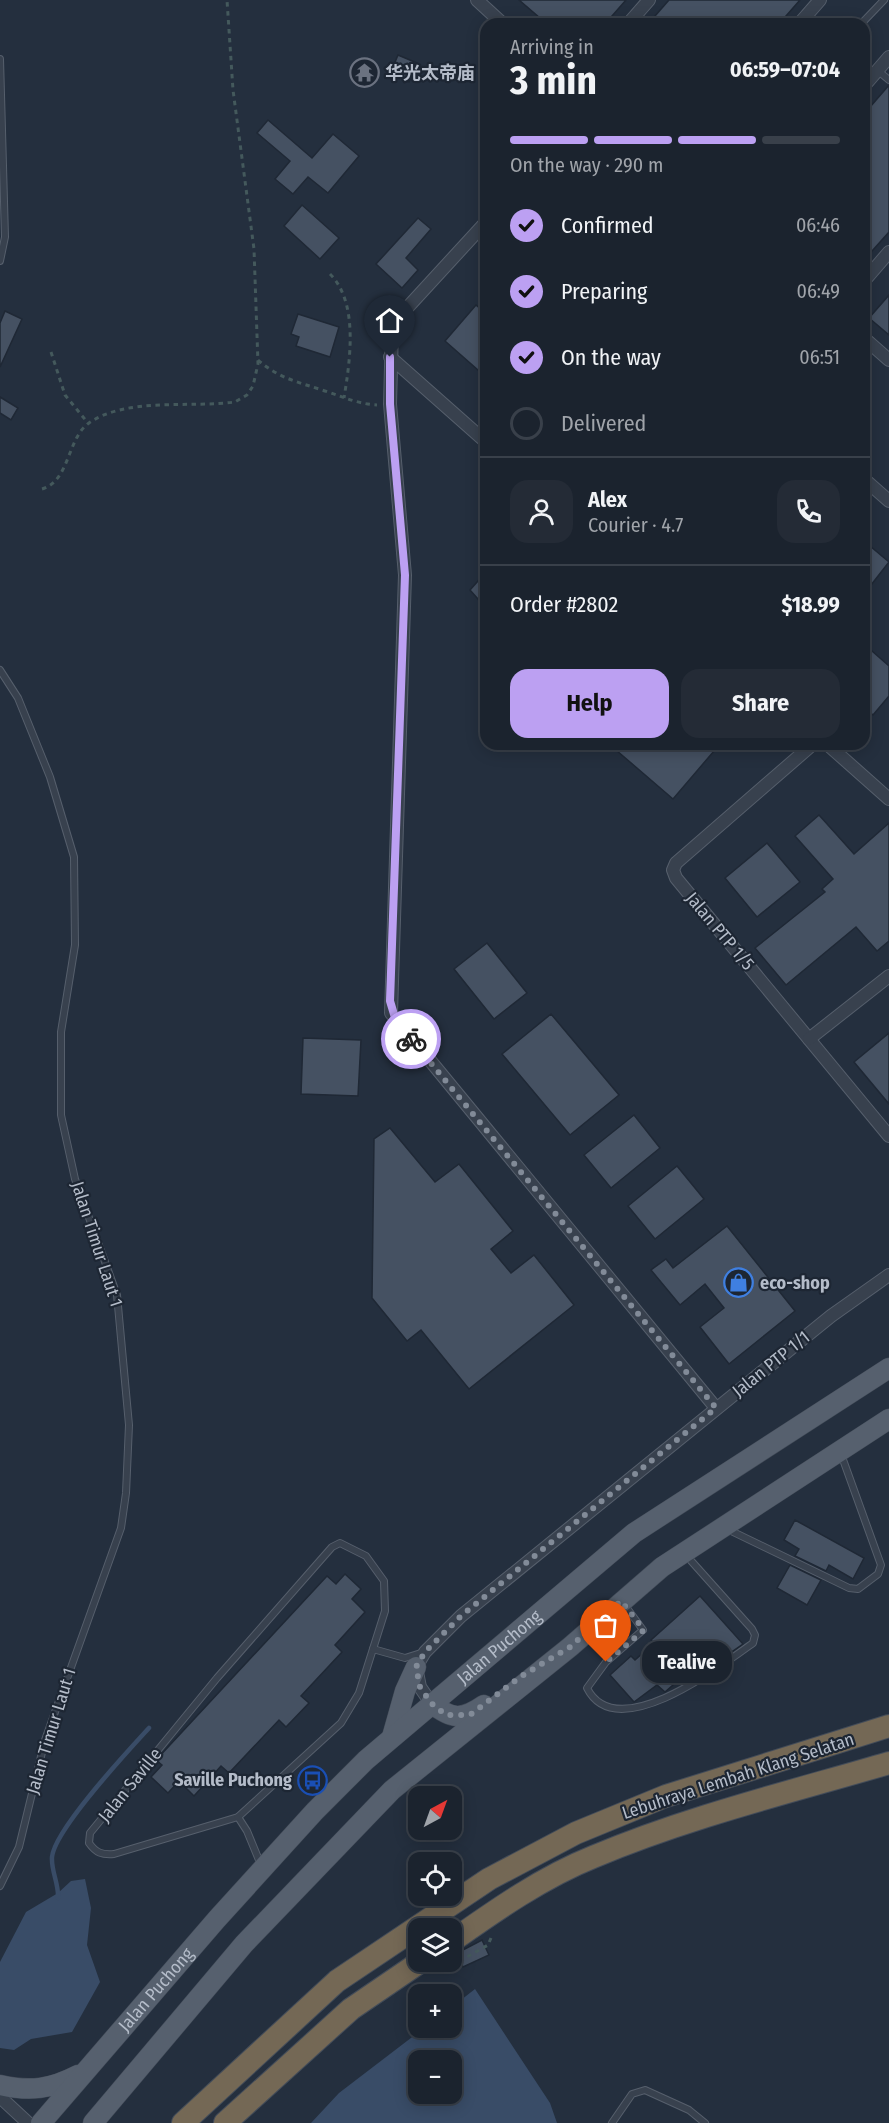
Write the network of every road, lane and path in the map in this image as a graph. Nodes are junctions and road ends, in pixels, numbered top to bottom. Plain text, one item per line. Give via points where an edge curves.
1 (227, 0) edge
2 (649, 0) edge
3 (820, 0) edge
4 (884, 0) edge
5 (477, 1) edge
6 (496, 18) edge
7 (633, 18) edge
8 (804, 18) edge
9 (867, 18) edge
10 (889, 57) edge
11 (0, 59) edge
12 (878, 70) junction
13 (870, 79) edge
14 (889, 81) edge
15 (480, 229) edge
16 (889, 252) edge
17 (0, 261) edge
18 (330, 274) dead end
19 (870, 274) edge
20 (870, 344) edge
21 (51, 352) dead end
22 (390, 357) junction
23 (258, 360) junction
24 (889, 360) edge
25 (344, 398) junction
26 (390, 404) junction
27 (88, 423) junction
28 (480, 437) edge
29 (870, 484) edge
30 (42, 489) dead end
31 (889, 501) edge
32 (0, 670) edge
33 (806, 750) edge
34 (834, 750) edge
35 (889, 799) edge
36 (889, 976) edge
37 (808, 1039) junction
38 (889, 1136) edge
39 (889, 1275) edge
40 (889, 1368) edge
41 (716, 1408) junction
42 (889, 1419) edge
43 (840, 1452) junction
44 (723, 1527) junction
45 (684, 1553) junction
46 (621, 1601) junction
47 (570, 1647) junction
48 (373, 1649) junction
49 (420, 1660) junction
50 (431, 1703) junction
51 (889, 1726) edge
52 (392, 1737) junction
53 (889, 1763) edge
54 (238, 1817) junction
55 (263, 1869) junction
56 (0, 1886) edge
57 (462, 1934) edge
58 (492, 1937) dead end
59 (462, 1960) edge
60 (408, 1970) edge
61 (87, 2071) junction
62 (0, 2085) edge
63 (0, 2097) edge
64 (28, 2123) edge
65 (41, 2123) edge
66 (93, 2123) edge
67 (183, 2123) edge
68 (225, 2123) edge
69 (612, 2123) edge
70 (705, 2123) edge

1 - 23 path via 233,90 254,249
2 - 7 street
3 - 8 street
4 - 9 lane
5 - 6 street
10 - 12 street
11 - 17 lane via 5,237
12 - 13 street
12 - 14 lane
15 - 22 street via 396,320
16 - 19 street
18 - 25 path via 345,304 350,336
20 - 24 street
21 - 27 path via 65,395
22 - 26 street
22 - 28 street
23 - 25 path via 278,376
23 - 27 path via 254,386 235,402 118,410
25 - 26 path via 356,403
26 - 41 street via 405,575 392,1013
27 - 30 path via 75,439 61,471 50,486
29 - 31 street
32 - 56 lane, Jalan Timur Laut 1 via 18,698 46,767 74,856 75,945 61,1032 61,1115 75,1179 117,1295 129,1425 121,1528 45,1740 19,1847
33 - 37 street, Jalan PTP 1/5 via 676,863 673,870
34 - 35 street
36 - 37 street
37 - 38 street, Jalan PTP 1/5
39 - 41 street, Jalan PTP 1/1
40 - 50 main road, Jalan Puchong via 634,1533
41 - 49 street, Jalan PTP 1/1 via 461,1616
42 - 43 main road, Jalan Puchong
43 - 44 main road, Jalan Puchong
43 - 44 lane via 882,1565 878,1574 858,1589
44 - 45 main road, Jalan Puchong
45 - 46 main road, Jalan Puchong
45 - 46 lane via 752,1629 756,1635 753,1643 690,1688 645,1706 604,1707 593,1700 587,1688 606,1662 644,1630
46 - 47 main road, Jalan Puchong
47 - 50 main road via 520,1677 470,1715 446,1715
47 - 66 main road, Jalan Puchong via 392,1790 244,1944
48 - 49 lane
48 - 54 lane, Jalan Saville via 359,1693 341,1723
48 - 54 lane, Jalan Saville via 385,1611 384,1581 366,1556 340,1543 332,1547 217,1678 90,1833 89,1843 104,1855 114,1854
49 - 50 street via 420,1687
49 - 52 main road via 405,1691
50 - 52 main road, Jalan Puchong
51 - 67 highway, Lebuhraya Lembah Klang Selatan via 666,1796 576,1833 489,1880 337,1981
52 - 55 main road, Jalan Puchong via 315,1811
53 - 57 highway, Lebuhraya Lembah Klang Selatan via 678,1825 591,1857 508,1902
54 - 55 lane
55 - 61 main road, Jalan Puchong
58 - 59 path via 488,1945
60 - 68 highway via 351,2009
61 - 62 main road via 54,2087 17,2089
61 - 65 main road, Jalan Puchong
63 - 64 street
69 - 70 lane via 632,2094 645,2090 689,2110

